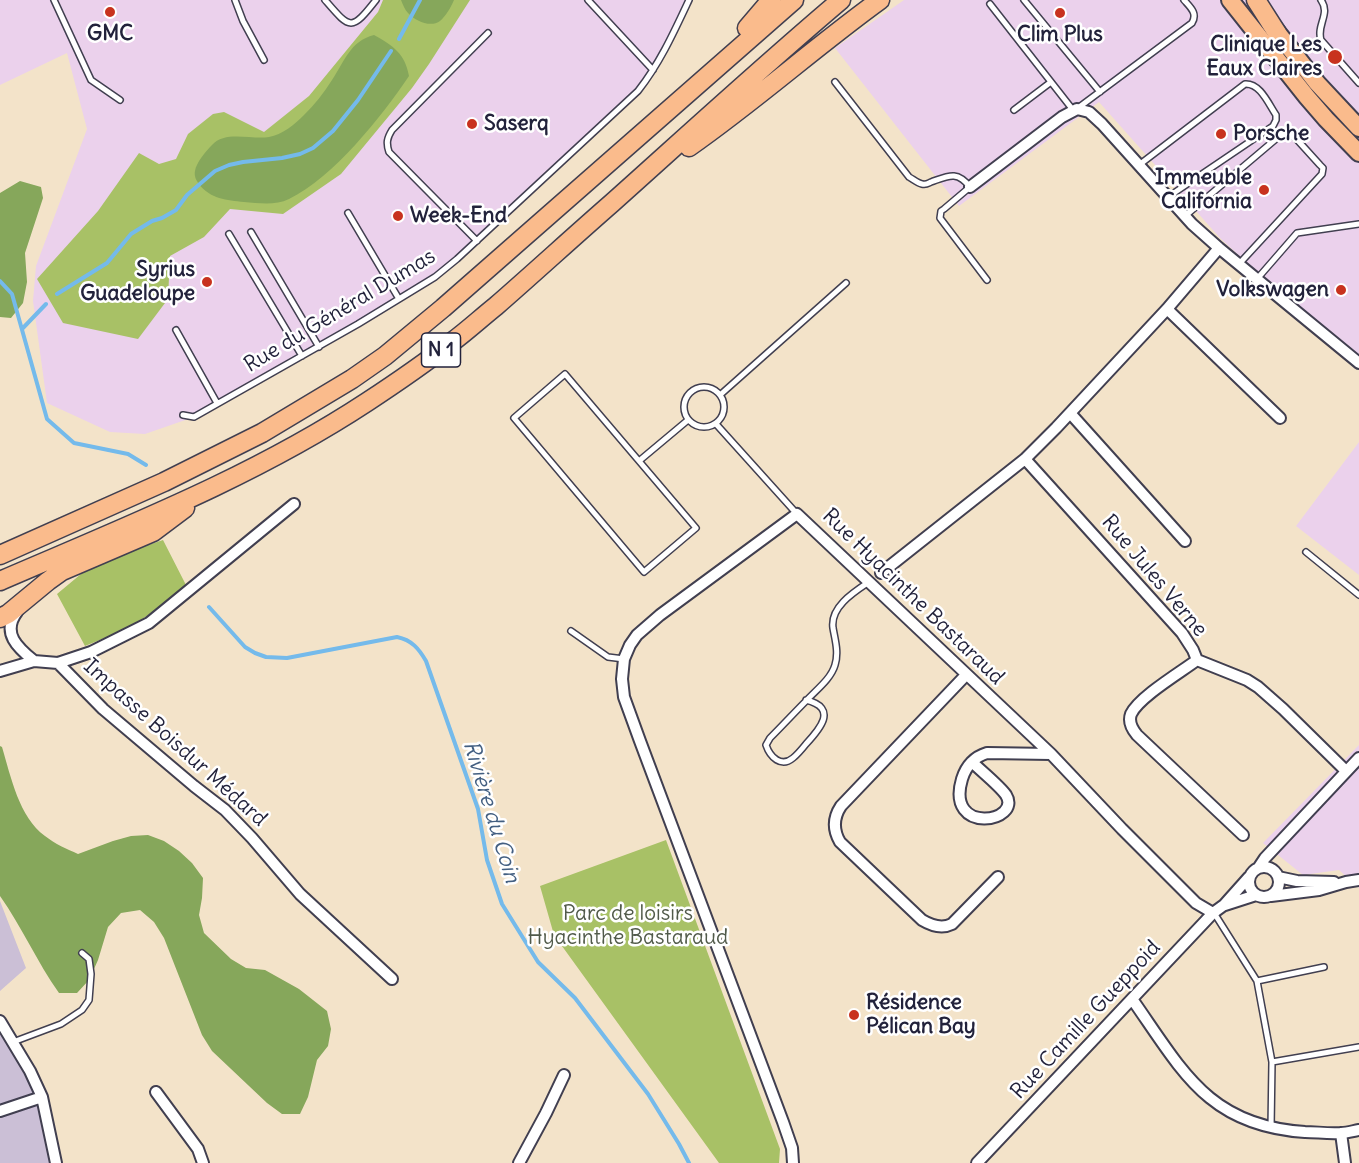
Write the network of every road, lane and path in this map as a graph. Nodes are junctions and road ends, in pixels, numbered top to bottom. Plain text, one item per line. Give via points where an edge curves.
1 (54, 0) edge
2 (235, 0) edge
3 (325, 0) edge
4 (376, 0) edge
5 (588, 0) edge
6 (689, 0) edge
7 (771, 0) edge
8 (794, 0) edge
9 (840, 0) edge
10 (880, 0) edge
11 (1024, 0) edge
12 (1184, 0) edge
13 (1230, 0) edge
14 (1254, 0) edge
15 (1321, 0) edge
16 (990, 4) dead end
17 (488, 33) dead end
18 (1277, 33) joint
19 (264, 60) dead end
20 (653, 70) junction
21 (713, 70) junction
22 (835, 82) dead end
23 (1051, 82) junction
24 (1359, 83) edge
25 (1100, 92) junction
26 (120, 100) dead end
27 (1014, 110) dead end
28 (1075, 110) junction
29 (1355, 124) edge
30 (1359, 153) edge
31 (1139, 165) junction
32 (644, 175) junction
33 (970, 187) junction
34 (1168, 197) junction
35 (348, 213) dead end
36 (1185, 216) junction
37 (1359, 224) edge
38 (251, 232) dead end
39 (229, 234) dead end
40 (477, 241) junction
41 (1219, 248) junction
42 (1239, 264) junction
43 (1257, 279) junction
44 (987, 280) dead end
45 (846, 283) dead end
46 (399, 299) junction
47 (1167, 309) junction
48 (176, 330) dead end
49 (319, 347) junction
50 (302, 356) junction
51 (1359, 363) edge
52 (720, 395) junction
53 (217, 404) junction
54 (1070, 413) junction
55 (183, 415) dead end
56 (1280, 418) dead end
57 (687, 420) junction
58 (716, 424) junction
59 (1025, 459) junction
60 (639, 461) junction
61 (212, 488) junction
62 (294, 504) dead end
63 (797, 514) junction
64 (1185, 542) dead end
65 (1306, 552) dead end
66 (0, 555) edge
67 (881, 573) dead end
68 (0, 580) edge
69 (868, 582) junction
70 (1359, 595) edge
71 (25, 601) junction
72 (0, 618) edge
73 (0, 627) edge
74 (571, 631) dead end
75 (11, 633) junction
76 (624, 659) junction
77 (1197, 660) junction
78 (34, 661) junction
79 (58, 663) junction
80 (0, 671) edge
81 (966, 675) junction
82 (807, 700) junction
83 (1051, 754) junction
84 (1359, 758) edge
85 (972, 762) junction
86 (1346, 771) junction
87 (1243, 835) dead end
88 (1259, 867) junction
89 (998, 877) dead end
90 (1249, 877) junction
91 (1278, 877) junction
92 (1359, 880) edge
93 (1347, 882) junction
94 (1256, 895) junction
95 (1269, 896) junction
96 (1224, 905) junction
97 (1213, 913) junction
98 (82, 953) dead end
99 (1324, 967) dead end
100 (392, 980) dead end
101 (1257, 981) junction
102 (1132, 999) junction
103 (0, 1021) edge
104 (14, 1042) junction
105 (1359, 1047) edge
106 (1272, 1062) junction
107 (564, 1075) dead end
108 (156, 1092) dead end
109 (42, 1098) junction
110 (0, 1111) edge
111 (1271, 1128) junction
112 (1359, 1130) edge
113 (1341, 1134) junction
114 (56, 1163) edge
115 (203, 1163) edge
116 (519, 1163) edge
117 (793, 1163) edge
118 (977, 1163) edge
119 (1345, 1163) edge

1 - 26 lane via 91,80
2 - 19 lane
3 - 4 lane via 349,23 356,22
5 - 20 lane
6 - 20 lane, Rue du Général Dumas
7 - 21 highway
8 - 21 highway, N 1
9 - 32 highway, N 1
10 - 32 highway via 726,121
11 - 25 lane
12 - 25 lane via 1194,13 1192,23
13 - 30 main road via 1307,97
14 - 18 highway
15 - 24 lane via 1325,8 1320,40
16 - 23 lane
17 - 40 lane via 392,130 386,144 389,152
18 - 29 main road
20 - 40 lane, Rue du Général Dumas via 638,91
21 - 66 highway, N 1 via 444,308 352,380 262,433 174,478
22 - 33 lane via 909,177 926,184 952,175
23 - 27 lane
23 - 28 lane
25 - 28 lane
28 - 31 street via 1096,117
28 - 33 street
31 - 34 street
31 - 34 lane via 1245,84 1256,86 1276,115 1274,126
32 - 61 highway, N 1 via 454,341 344,417
33 - 44 lane via 941,211 940,218
34 - 36 street
35 - 46 lane
36 - 41 street
36 - 42 lane via 1283,133 1291,134 1323,168 1321,178
37 - 43 lane via 1297,233
38 - 49 lane
39 - 50 lane
40 - 46 lane, Rue du Général Dumas via 435,277
41 - 42 street
41 - 47 street
42 - 43 street
43 - 51 street
45 - 52 lane
46 - 49 lane, Rue du Général Dumas
47 - 54 street
47 - 56 street
48 - 53 lane
49 - 50 lane, Rue du Général Dumas
50 - 53 lane, Rue du Général Dumas
52 - 57 lane via 709,387 691,391 683,408
52 - 58 lane via 724,407
53 - 55 lane, Rue du Général Dumas via 194,417
54 - 59 street
54 - 64 street
57 - 58 lane via 704,428
57 - 60 lane
58 - 63 lane
59 - 67 street
59 - 77 street, Rue Jules Verne via 1182,633
60 - 60 lane via 696,528 645,572 514,418 565,374
61 - 68 highway, N 1
61 - 71 highway via 153,532 62,571
62 - 79 street via 149,623 100,648
63 - 69 street, Rue Hyacinthe Bastaraud
63 - 76 street, Rue Hyacinthe Bastaraud via 660,615 637,635
65 - 70 lane
69 - 81 street, Rue Hyacinthe Bastaraud
69 - 82 lane via 835,612 835,665
71 - 72 highway
71 - 75 street via 10,623
73 - 75 street
74 - 76 lane via 608,657
75 - 78 street via 17,646
76 - 117 street, Rue Hyacinthe Bastaraud via 624,697 783,1122
77 - 86 street, Rue Jules Verne via 1258,687
77 - 87 street via 1149,694 1132,713 1131,725
78 - 79 street
78 - 80 street
79 - 100 street, Impasse Boisdur Médard via 102,709 225,810 300,894
81 - 83 street, Rue Hyacinthe Bastaraud
81 - 89 street via 841,806 834,825 840,842 933,926 952,924
82 - 82 lane via 766,745 776,760 783,763 792,759 821,728 823,710 816,702
83 - 85 street via 987,753
83 - 97 street, Rue Hyacinthe Bastaraud via 1196,903
84 - 86 street
85 - 85 street via 961,784 960,800 966,812 980,819 1003,813 1006,795
86 - 88 street
88 - 90 street
88 - 91 street via 1269,867
90 - 94 street via 1249,888
90 - 96 street
91 - 93 street
91 - 95 street via 1276,890
92 - 93 street
93 - 95 street
94 - 95 street
94 - 96 street
96 - 97 street, Rue Camille Gueppoid
97 - 101 lane
97 - 102 street, Rue Camille Gueppoid
98 - 104 lane via 89,959 91,974 89,1000 82,1010 61,1024
99 - 101 lane
101 - 106 lane
102 - 111 street via 1195,1086 1222,1108
102 - 118 street, Rue Camille Gueppoid
103 - 104 street
104 - 109 street
105 - 106 lane
106 - 111 lane
107 - 116 street
108 - 115 street via 198,1149
109 - 110 street
109 - 114 street
111 - 113 street
112 - 113 street
113 - 119 street

